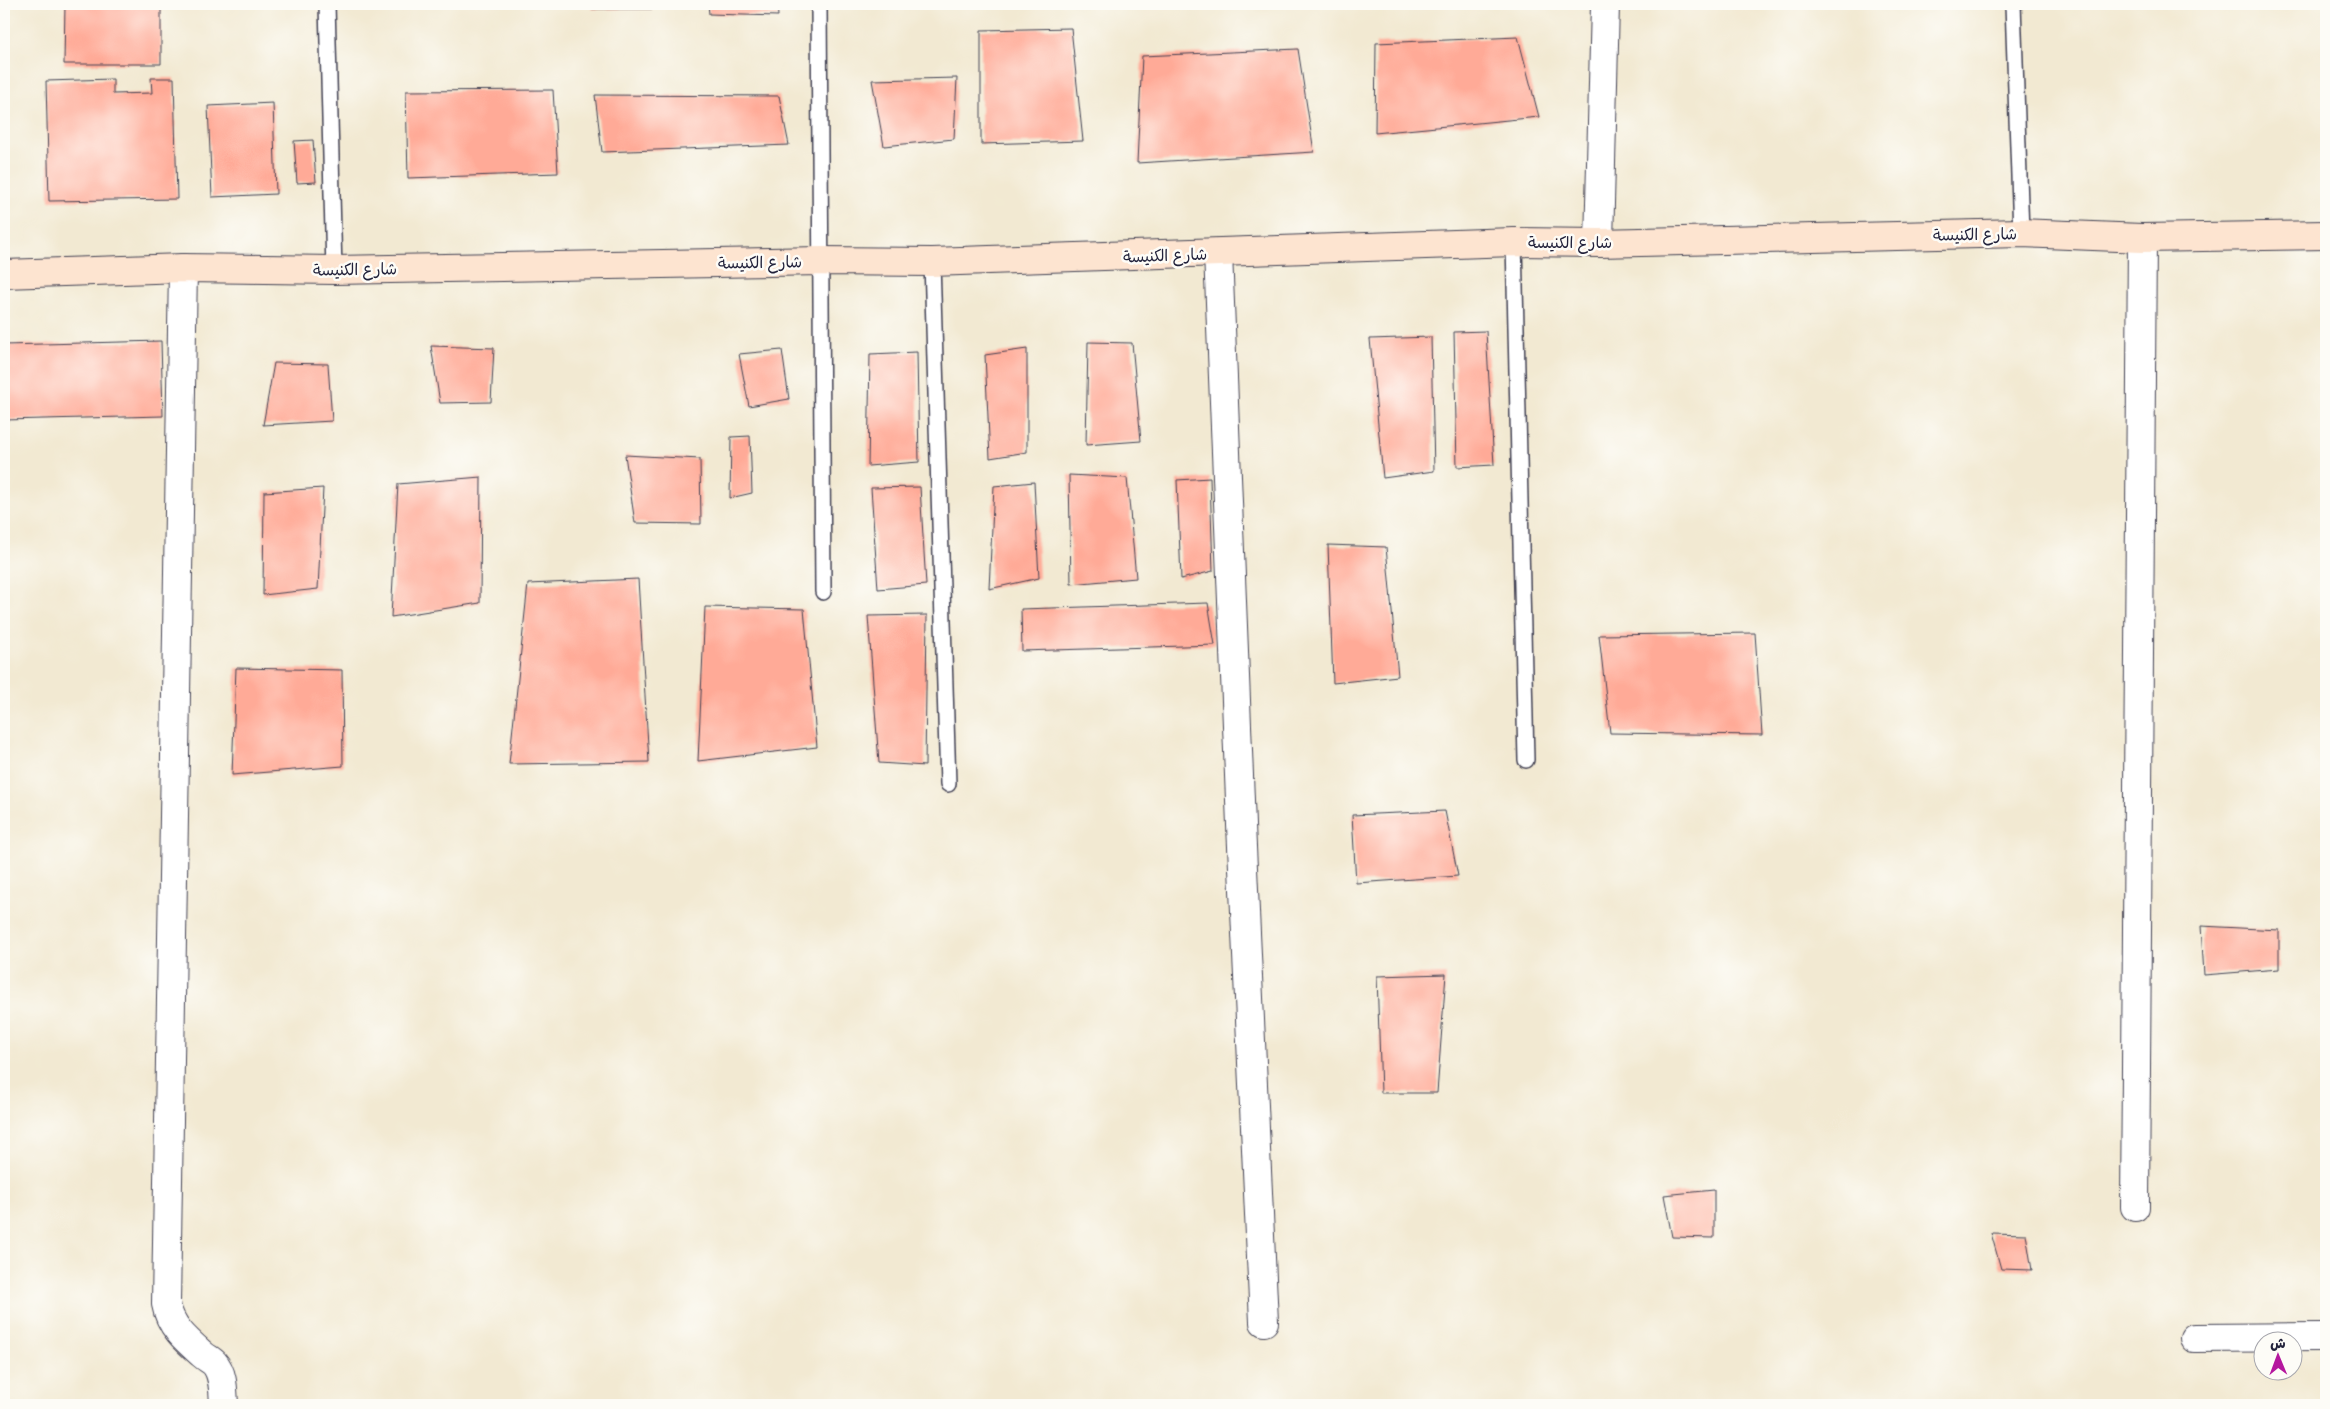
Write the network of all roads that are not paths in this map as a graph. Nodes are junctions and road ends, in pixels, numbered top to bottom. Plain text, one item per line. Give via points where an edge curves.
1 (327, 4) edge
2 (819, 4) edge
3 (1605, 4) edge
4 (2013, 4) edge
5 (2021, 233) junction
6 (2326, 235) edge
7 (2142, 238) junction
8 (1514, 242) junction
9 (1598, 243) junction
10 (1218, 253) junction
11 (821, 261) junction
12 (932, 262) junction
13 (183, 268) junction
14 (334, 270) junction
15 (4, 274) edge
16 (823, 592) dead end
17 (1526, 760) dead end
18 (948, 784) dead end
19 (2135, 1207) dead end
20 (1264, 1322) dead end
21 (2326, 1336) edge
22 (2194, 1338) dead end
23 (224, 1405) edge

1 - 14 lane
2 - 11 lane
3 - 9 street
4 - 5 lane
5 - 7 main road, شارع الكنيسة
5 - 9 main road, شارع الكنيسة
6 - 7 main road, شارع الكنيسة
7 - 19 street
8 - 9 main road, شارع الكنيسة
8 - 10 main road, شارع الكنيسة
8 - 17 lane
10 - 12 main road, شارع الكنيسة
10 - 20 street
11 - 12 main road, شارع الكنيسة
11 - 14 main road, شارع الكنيسة
11 - 16 lane
12 - 18 lane
13 - 14 main road, شارع الكنيسة
13 - 15 main road, شارع الكنيسة
13 - 23 street via 166,1304 168,1319 215,1364 220,1373
21 - 22 street

